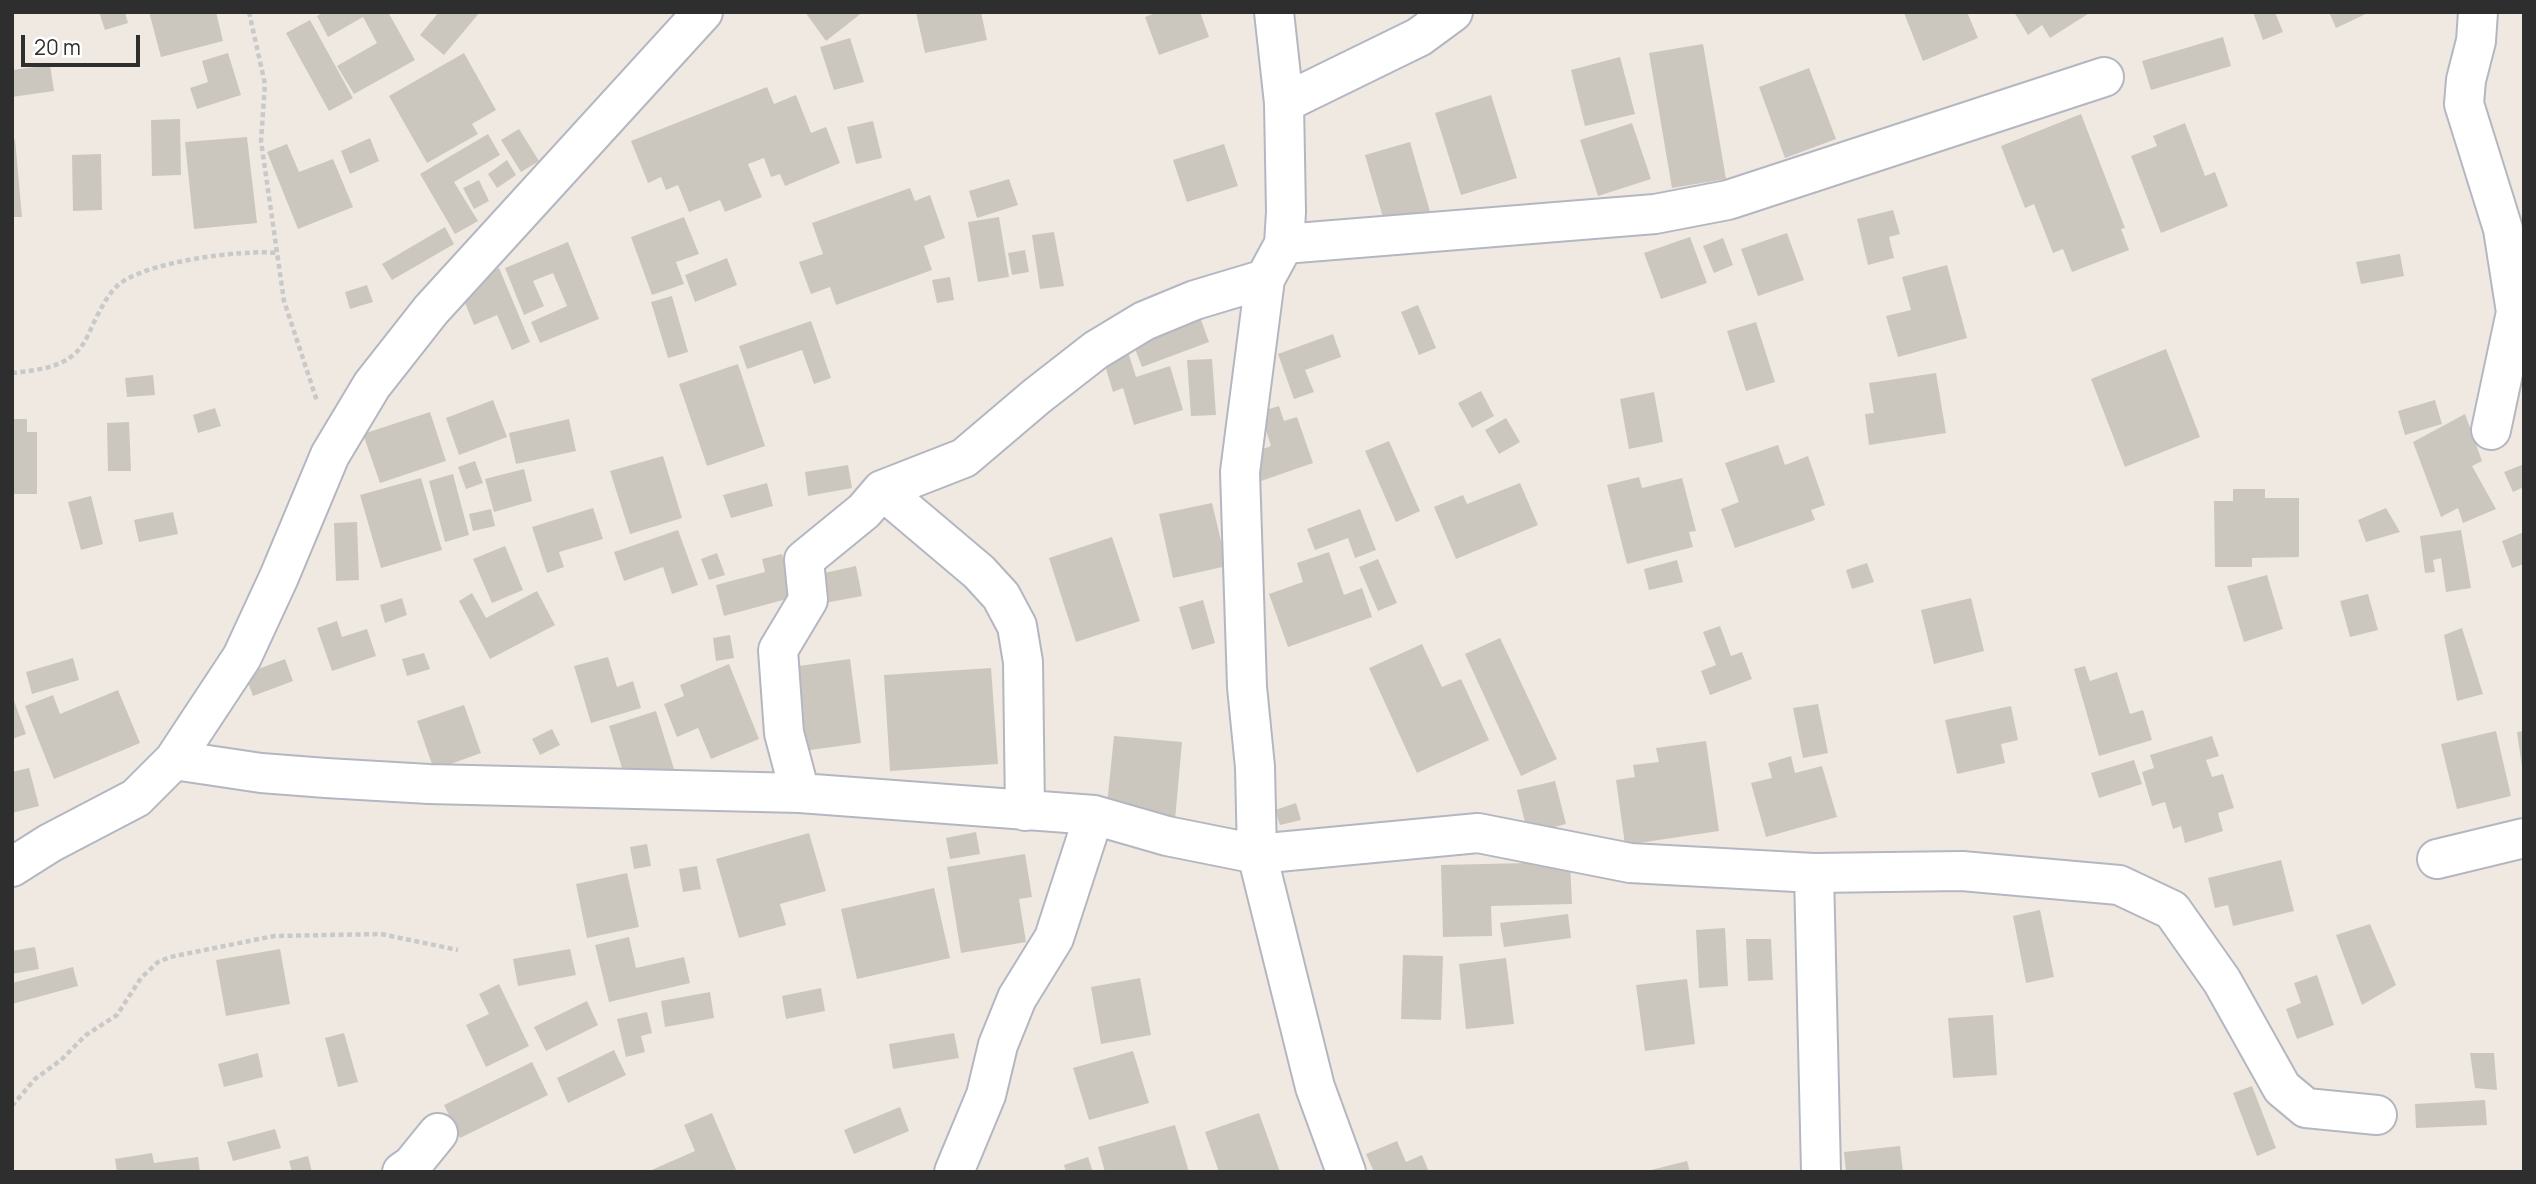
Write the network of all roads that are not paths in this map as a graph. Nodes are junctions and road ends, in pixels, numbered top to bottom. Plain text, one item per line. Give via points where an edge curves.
1 (704, 12) edge
2 (1274, 12) edge
3 (1453, 12) edge
4 (2479, 12) edge
5 (2104, 78) dead end
6 (1284, 103) junction
7 (1284, 244) junction
8 (1265, 279) junction
9 (2491, 430) dead end
10 (882, 490) junction
11 (174, 760) junction
12 (800, 793) junction
13 (1025, 811) junction
14 (1094, 815) junction
15 (2524, 838) edge
16 (1257, 854) junction
17 (2437, 859) dead end
18 (12, 867) edge
19 (1814, 873) junction
20 (2377, 1115) dead end
21 (438, 1133) dead end
22 (402, 1172) edge
23 (954, 1172) edge
24 (1346, 1172) edge
25 (1821, 1172) edge

1 - 11 street via 431,310 372,386 330,454 242,657
2 - 6 street
3 - 6 street via 1419,37
4 - 9 street via 2464,104 2503,229 2516,312
5 - 7 street via 1728,200 1655,214
6 - 7 street
7 - 8 street
8 - 10 street via 1144,321 1096,350 964,458
8 - 16 street via 1240,472
10 - 12 street via 804,560 808,600 778,650 785,733
10 - 13 street via 979,572 1001,596 1017,626 1023,663
11 - 12 street via 261,774 339,779
11 - 18 street via 136,799
12 - 13 street
13 - 14 street
14 - 16 street
14 - 23 street via 1054,937 1017,998 998,1045 986,1095
15 - 17 street
16 - 19 street via 1478,833 1630,863
16 - 24 street via 1315,1087
19 - 20 street via 1962,871 2119,885 2172,910 2222,981 2282,1088 2306,1108
19 - 25 street
21 - 22 street

